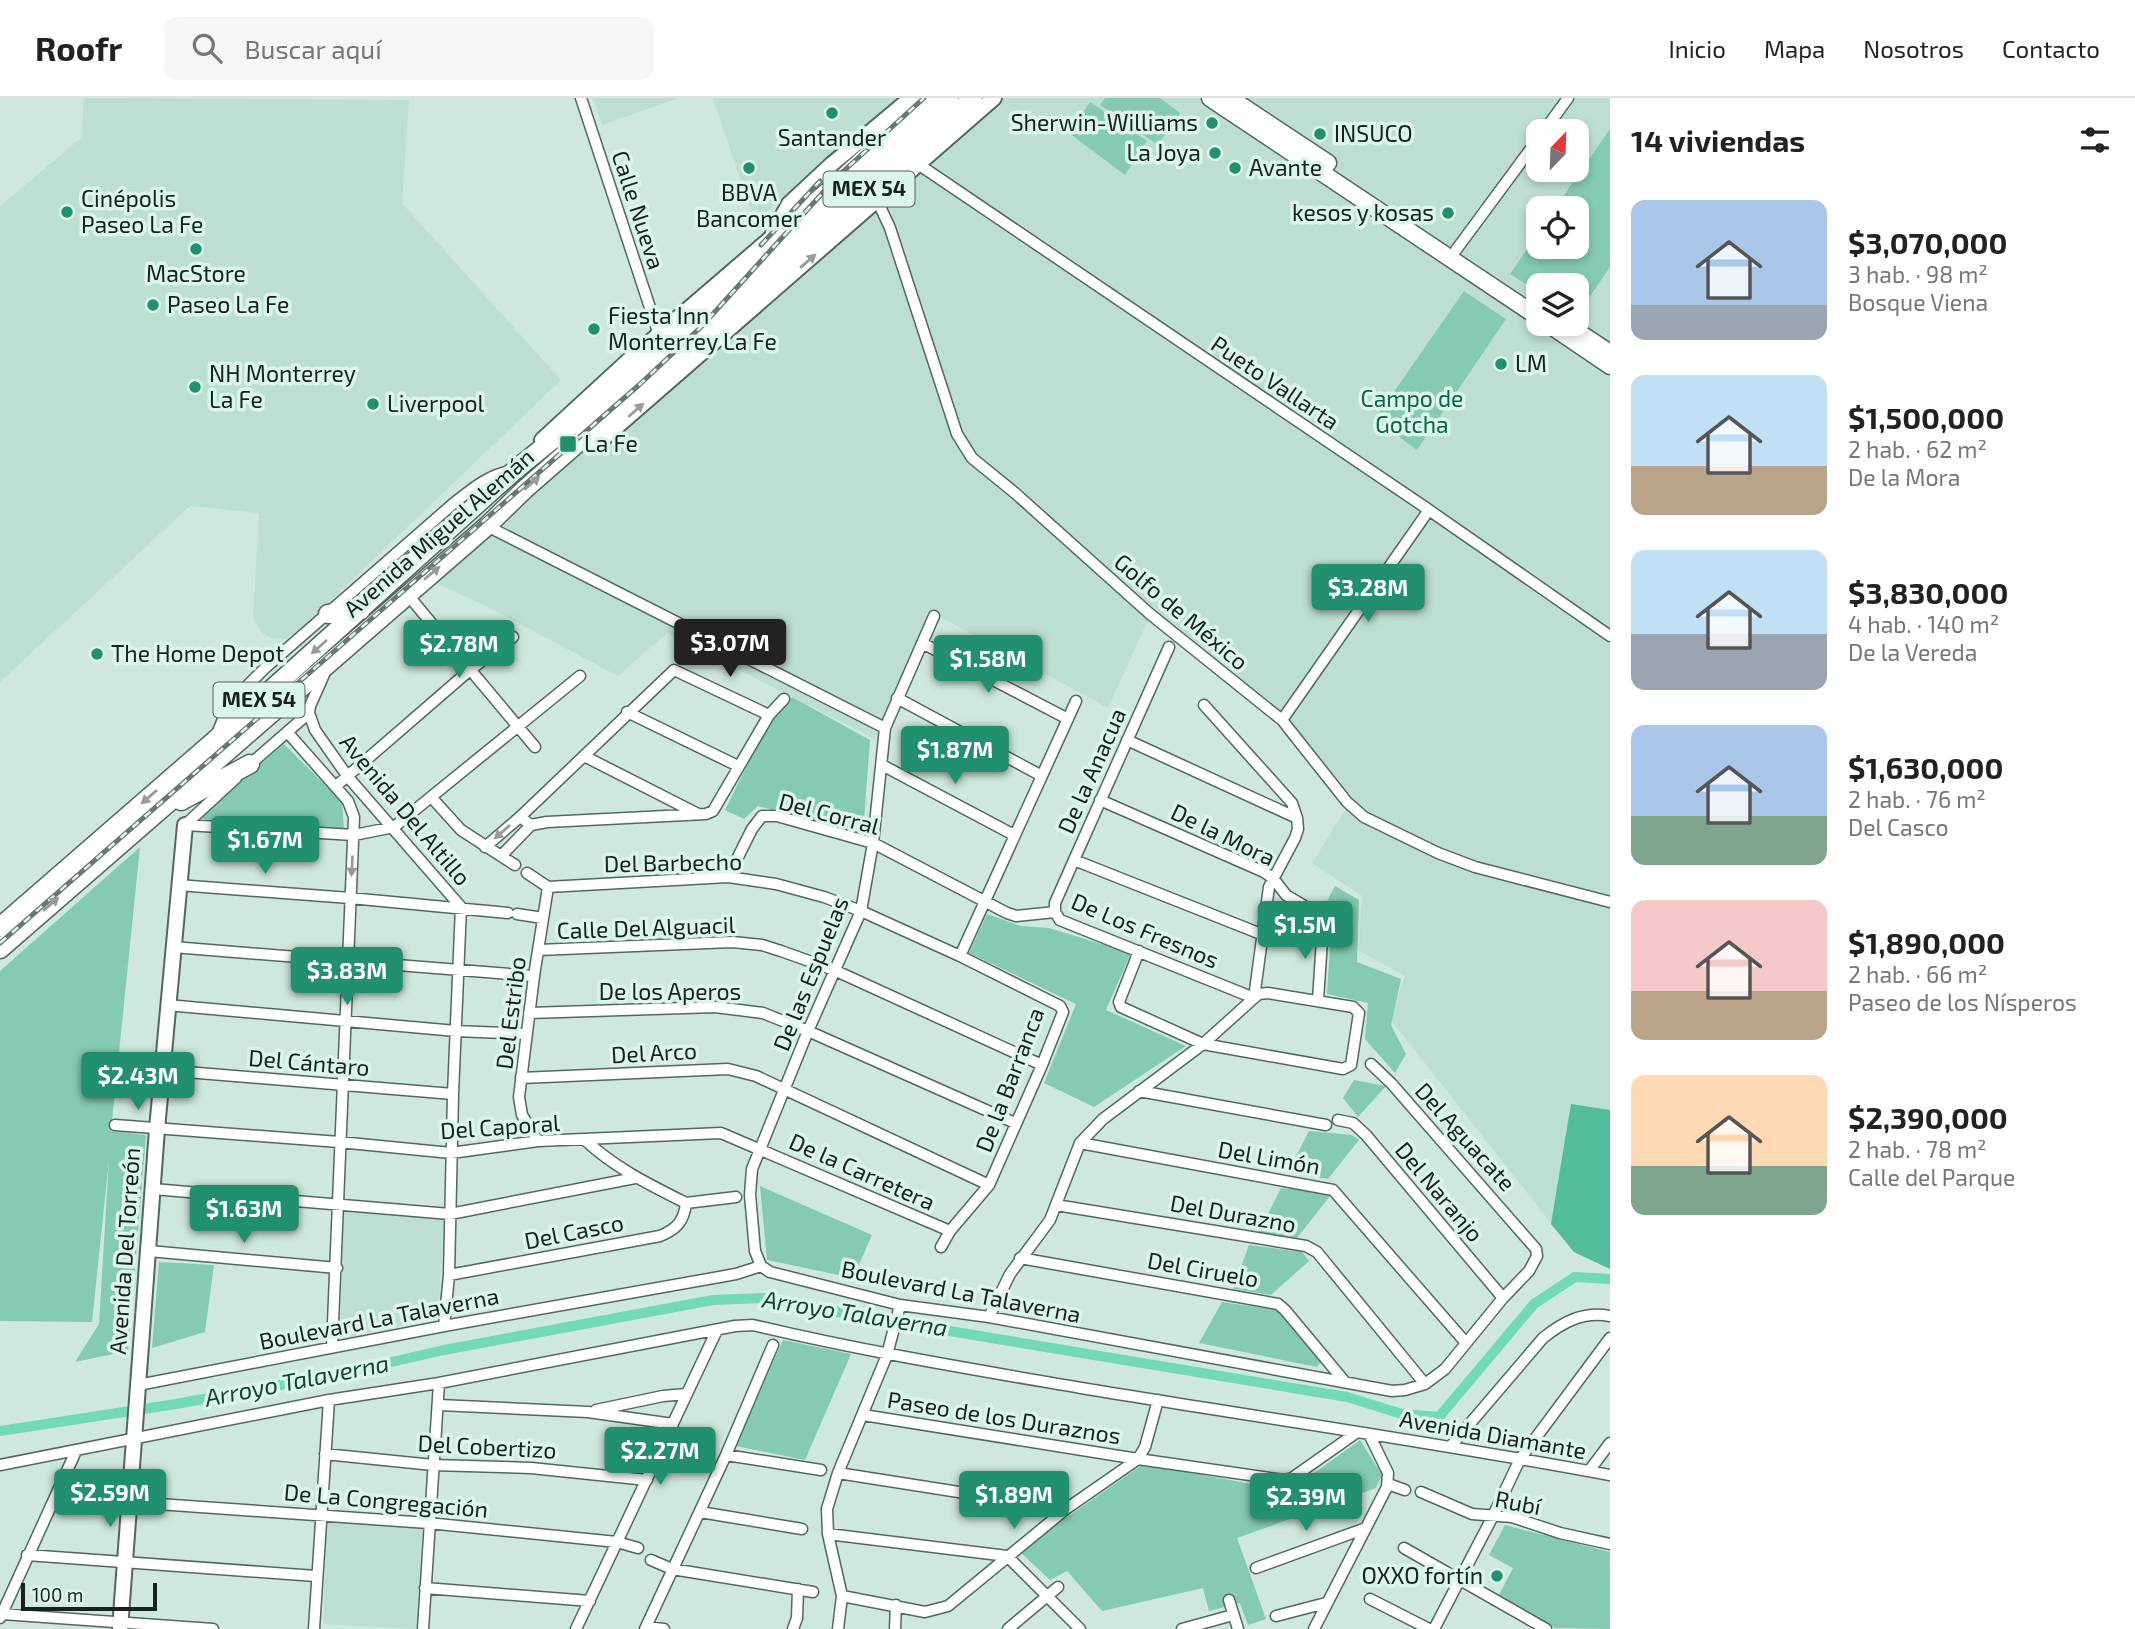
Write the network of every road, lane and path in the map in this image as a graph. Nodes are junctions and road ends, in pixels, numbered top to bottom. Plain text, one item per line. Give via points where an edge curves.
1 (581, 98) edge
2 (911, 98) edge
3 (929, 98) edge
4 (950, 98) edge
5 (973, 98) edge
6 (994, 98) edge
7 (1210, 98) edge
8 (1230, 98) edge
9 (1568, 98) edge
10 (1553, 119) edge
11 (1526, 155) edge
12 (918, 164) junction
13 (877, 200) junction
14 (770, 239) junction
15 (1456, 250) junction
16 (760, 274) junction
17 (1526, 298) edge
18 (1526, 309) edge
19 (659, 335) junction
20 (1566, 336) edge
21 (1584, 336) edge
22 (1610, 353) edge
23 (1610, 366) edge
24 (579, 443) junction
25 (532, 458) junction
26 (515, 470) junction
27 (1429, 510) junction
28 (487, 526) junction
29 (407, 594) junction
30 (360, 610) junction
31 (328, 614) junction
32 (934, 616) dead end
33 (1610, 636) edge
34 (513, 637) dead end
35 (922, 643) junction
36 (1169, 648) dead end
37 (330, 660) junction
38 (470, 670) junction
39 (580, 676) dead end
40 (897, 698) junction
41 (784, 699) dead end
42 (1076, 701) dead end
43 (1204, 705) dead end
44 (627, 712) junction
45 (309, 713) junction
46 (769, 715) junction
47 (1068, 719) junction
48 (1282, 720) junction
49 (517, 726) junction
50 (885, 728) junction
51 (288, 733) junction
52 (1127, 740) junction
53 (214, 741) junction
54 (535, 747) dead end
55 (584, 756) junction
56 (250, 764) junction
57 (882, 765) junction
58 (738, 766) junction
59 (1041, 776) junction
60 (348, 777) junction
61 (336, 786) junction
62 (432, 798) junction
63 (1100, 800) junction
64 (156, 814) junction
65 (698, 815) junction
66 (520, 817) junction
67 (1297, 818) junction
68 (185, 825) junction
69 (531, 825) junction
70 (394, 827) junction
71 (354, 835) junction
72 (1014, 835) junction
73 (873, 843) junction
74 (485, 847) junction
75 (501, 856) junction
76 (1074, 860) junction
77 (515, 865) dead end
78 (527, 873) dead end
79 (728, 877) junction
80 (1273, 878) junction
81 (177, 885) junction
82 (548, 887) junction
83 (350, 898) junction
84 (985, 901) junction
85 (1610, 902) edge
86 (461, 907) junction
87 (861, 911) junction
88 (1055, 912) junction
89 (543, 918) junction
90 (0, 927) edge
91 (1261, 934) junction
92 (173, 947) junction
93 (0, 949) edge
94 (538, 950) junction
95 (1139, 950) junction
96 (960, 957) junction
97 (348, 960) junction
98 (458, 970) junction
99 (834, 970) junction
100 (534, 976) junction
101 (1254, 998) junction
102 (1318, 1000) junction
103 (167, 1005) junction
104 (529, 1013) junction
105 (346, 1022) junction
106 (456, 1031) junction
107 (808, 1031) junction
108 (526, 1034) junction
109 (1203, 1044) junction
110 (1371, 1064) dead end
111 (1042, 1065) junction
112 (162, 1070) junction
113 (522, 1078) junction
114 (343, 1085) junction
115 (785, 1089) junction
116 (1139, 1091) junction
117 (453, 1094) junction
118 (1338, 1121) dead end
119 (1015, 1123) junction
120 (116, 1125) dead end
121 (1326, 1125) dead end
122 (157, 1129) junction
123 (585, 1140) junction
124 (538, 1141) junction
125 (339, 1142) junction
126 (1080, 1143) junction
127 (760, 1148) junction
128 (452, 1153) junction
129 (635, 1178) junction
130 (989, 1185) junction
131 (153, 1189) junction
132 (736, 1197) dead end
133 (687, 1203) junction
134 (339, 1204) junction
135 (1056, 1205) junction
136 (450, 1214) junction
137 (950, 1231) junction
138 (1528, 1237) joint
139 (942, 1247) dead end
140 (149, 1251) junction
141 (1020, 1258) junction
142 (761, 1266) junction
143 (337, 1268) junction
144 (449, 1275) junction
145 (1503, 1298) junction
146 (899, 1309) junction
147 (1610, 1316) edge
148 (989, 1317) junction
149 (444, 1326) junction
150 (717, 1330) junction
151 (1610, 1338) edge
152 (1466, 1343) junction
153 (772, 1345) dead end
154 (332, 1347) junction
155 (888, 1350) junction
156 (1345, 1382) junction
157 (439, 1383) junction
158 (1425, 1384) junction
159 (137, 1390) junction
160 (686, 1394) junction
161 (329, 1400) junction
162 (1158, 1401) junction
163 (439, 1405) junction
164 (588, 1412) junction
165 (863, 1415) junction
166 (673, 1424) junction
167 (1356, 1433) junction
168 (134, 1434) junction
169 (1368, 1434) junction
170 (1610, 1443) edge
171 (1450, 1447) junction
172 (76, 1451) junction
173 (325, 1454) junction
174 (726, 1455) junction
175 (1138, 1459) junction
176 (1520, 1459) junction
177 (0, 1465) edge
178 (433, 1465) junction
179 (821, 1470) dead end
180 (1589, 1471) junction
181 (838, 1473) junction
182 (1610, 1475) edge
183 (647, 1479) junction
184 (1388, 1484) junction
185 (1405, 1490) dead end
186 (1421, 1492) dead end
187 (130, 1502) junction
188 (1066, 1509) junction
189 (700, 1512) junction
190 (320, 1514) junction
191 (1493, 1516) junction
192 (428, 1523) junction
193 (1366, 1528) junction
194 (802, 1529) dead end
195 (828, 1534) junction
196 (617, 1542) junction
197 (1610, 1544) edge
198 (638, 1548) dead end
199 (1404, 1548) dead end
200 (27, 1555) junction
201 (1007, 1556) junction
202 (651, 1560) dead end
203 (125, 1562) junction
204 (1256, 1568) dead end
205 (672, 1569) junction
206 (316, 1576) junction
207 (1460, 1581) junction
208 (1058, 1587) dead end
209 (425, 1588) junction
210 (798, 1589) junction
211 (813, 1592) dead end
212 (1048, 1595) junction
213 (842, 1596) junction
214 (1370, 1599) dead end
215 (590, 1601) junction
216 (1229, 1601) dead end
217 (1326, 1603) junction
218 (896, 1605) junction
219 (1233, 1615) junction
220 (1, 1616) edge
221 (1276, 1616) dead end
222 (120, 1626) edge
223 (646, 1628) edge
224 (213, 1629) edge
225 (314, 1629) edge
226 (423, 1629) edge
227 (576, 1629) edge
228 (664, 1629) edge
229 (793, 1629) edge
230 (838, 1629) edge
231 (894, 1629) edge
232 (1008, 1629) edge
233 (1080, 1629) edge
234 (1182, 1629) edge
235 (1238, 1629) edge
236 (1314, 1629) edge
237 (1432, 1629) edge
238 (1546, 1629) edge

1 - 19 street, Calle Nueva
2 - 14 street via 789,204
3 - 14 street
4 - 16 highway, Avenida Miguel Alemán / MEX 54
5 - 16 highway, Avenida Miguel Alemán / MEX 54
6 - 12 street
7 - 18 main road
8 - 15 main road
9 - 10 street
11 - 15 street
12 - 13 street
12 - 27 street, Pueto Vallarta
24 -> 13 street via 606,437
13 - 48 street, Golfo de México via 964,449 1150,614
14 - 19 street
15 - 17 main road
16 - 24 highway, Avenida Miguel Alemán / MEX 54
16 - 25 highway, Avenida Miguel Alemán / MEX 54
19 - 25 street via 557,424
20 - 23 main road
21 - 22 main road
28 -> 24 highway, Avenida Miguel Alemán / MEX 54
25 - 26 highway, Avenida Miguel Alemán / MEX 54
26 - 30 highway, Avenida Miguel Alemán / MEX 54
26 - 31 street via 483,481
27 - 33 street, Pueto Vallarta
27 - 48 street
29 -> 28 highway, Avenida Miguel Alemán / MEX 54
28 - 50 street
29 - 37 highway, Avenida Miguel Alemán / MEX 54
29 - 38 street
30 - 31 highway
30 -> 53 highway, Avenida Miguel Alemán / MEX 54
31 - 53 street via 229,704
32 - 35 street, De las Espuelas
34 - 38 street
35 - 40 street, De las Espuelas
35 - 47 street
36 - 52 street, De la Anacua
37 - 45 street
37 - 64 highway, Avenida Miguel Alemán / MEX 54
38 - 49 street
38 - 60 street
39 - 49 street
40 - 50 street, De las Espuelas
40 - 59 street
41 - 46 street
42 - 47 street
43 - 67 street via 1292,803
44 - 46 street via 674,670
44 - 55 street
44 - 58 street
45 - 51 street
45 - 60 street, Avenida Del Altillo via 315,730
46 - 58 street
47 - 59 street
48 - 85 street, Golfo de México via 1347,802 1383,828 1475,867
49 - 54 street
49 - 62 street
50 - 57 street, De las Espuelas
51 - 56 street
51 - 61 street
52 - 63 street, De la Anacua
52 - 67 street
53 -> 90 highway, Avenida Miguel Alemán / MEX 54
55 - 65 street
55 - 66 street
56 - 64 highway
56 - 68 street
57 - 72 street
57 - 73 street, De las Espuelas
58 - 65 street via 718,806
59 - 72 street
60 - 61 street
60 - 70 street, Avenida Del Altillo
61 - 71 street via 353,810
62 - 70 street
62 - 74 street via 461,830
63 - 76 street, De la Anacua
63 - 80 street, De la Mora
93 -> 64 highway, Avenida Miguel Alemán / MEX 54
65 - 69 street
66 - 69 street
66 -> 74 street
67 - 80 street via 1295,838
68 - 71 street
68 - 81 street, Avenida Del Torreón
69 - 75 street
70 - 71 street
70 - 86 street, Avenida Del Altillo
71 -> 83 street
72 - 84 street
73 - 79 street, Del Corral via 777,816 762,816
73 - 84 street, Del Corral
73 - 87 street, De las Espuelas
74 - 75 street
75 - 77 street
76 - 88 street, De la Anacua
76 - 91 street
78 - 82 street
79 - 82 street, Del Barbecho
79 - 87 street, Del Barbecho via 776,884
80 - 91 street
80 - 102 street, De la Mora via 1286,895 1321,916
81 - 83 street, Calle Del Alguacil
81 - 92 street, Avenida Del Torreón
82 - 89 street, Del Estribo
83 - 86 street, Calle Del Alguacil
83 - 97 street
84 - 88 street, De Los Fresnos via 1016,916
84 - 96 street
86 - 89 street, Calle Del Alguacil
86 - 98 street, Avenida Del Altillo
87 - 96 street, Del Barbecho
87 - 99 street, De las Espuelas
88 - 95 street, De Los Fresnos via 1060,920
89 - 94 street, Del Estribo
91 - 101 street
92 - 97 street
92 - 103 street, Avenida Del Torreón
94 - 99 street, Calle Del Alguacil via 732,942 781,951
94 - 100 street, Del Estribo
95 - 101 street, De Los Fresnos
95 - 109 street via 1120,1006
96 - 111 street, De la Barranca via 1062,1008
97 - 98 street
97 - 105 street
98 - 100 street
98 - 106 street, Avenida Del Altillo
99 - 107 street, De las Espuelas
99 - 111 street, Calle Del Alguacil
100 - 104 street, Del Estribo
101 - 102 street, De Los Fresnos via 1268,993
101 - 109 street
102 - 109 street, De Los Fresnos via 1358,1010 1351,1065 1343,1069
103 - 105 street
103 - 112 street, Avenida Del Torreón
104 - 107 street, De los Aperos via 715,1007 763,1013
104 - 108 street, Del Estribo
105 - 106 street
105 - 114 street
106 - 108 street
106 - 117 street, Avenida Del Altillo
107 - 115 street, De las Espuelas
107 - 119 street
108 - 113 street, Del Estribo
109 - 116 street
110 - 138 street, Del Aguacate
111 - 119 street, De la Barranca
112 - 114 street, Del Cántaro
112 - 122 street, Avenida Del Torreón
113 - 115 street, Del Arco via 727,1069
113 - 124 street, Del Estribo via 522,1115
114 - 117 street, Del Cántaro
114 - 125 street
115 - 127 street, De las Espuelas
115 - 130 street
116 - 121 street
116 - 126 street
117 - 128 street, Avenida Del Altillo
118 - 145 street, Del Naranjo via 1353,1123 1366,1135
119 - 130 street, De la Barranca
120 - 122 street, Del Caporal
122 - 125 street, Del Caporal
122 - 131 street, Avenida Del Torreón
123 - 124 street, Del Caporal
123 - 127 street, Del Caporal via 711,1132
123 - 129 street
124 - 128 street, Del Caporal
125 - 128 street, Del Caporal
125 - 134 street
126 - 135 street
126 - 152 street, Del Limón via 1333,1189
127 - 137 street, De la Carretera
127 - 142 street, De las Espuelas via 750,1195 755,1251
128 - 136 street, Avenida Del Altillo
129 - 133 street
129 - 136 street
130 - 137 street, De la Barranca
131 - 134 street
131 - 140 street, Avenida Del Torreón
132 - 133 street
133 - 144 street, Del Casco via 677,1227 660,1236
134 - 136 street
134 - 143 street
135 - 141 street
135 - 158 street, Del Durazno via 1317,1252
136 - 144 street, Avenida Del Altillo
137 - 139 street, De la Barranca
138 - 145 street, Boulevard La Talaverna via 1537,1256
140 - 143 street
140 - 159 street, Avenida Del Torreón
141 - 148 street
141 - 156 street, Del Ciruelo via 1278,1304
142 - 146 street, Boulevard La Talaverna
142 - 149 street, Boulevard La Talaverna
143 - 154 street
144 - 149 street, Avenida Del Altillo
145 - 152 street, Boulevard La Talaverna
146 - 148 street, Boulevard La Talaverna
146 - 155 street
147 - 171 street via 1577,1317 1542,1338
148 - 156 street, Boulevard La Talaverna
149 - 154 street, Boulevard La Talaverna
150 - 155 street via 753,1325
150 - 157 street
150 - 160 street
151 - 176 street
152 - 158 street, Boulevard La Talaverna via 1445,1370
153 - 174 street
154 - 159 street, Boulevard La Talaverna
155 - 162 street
155 - 165 street
156 - 158 street, Boulevard La Talaverna via 1392,1391
157 - 161 street
157 - 163 street
159 - 168 street, Avenida Del Torreón
160 - 164 street
160 - 166 street
161 - 168 street
161 - 173 street
162 - 167 street
162 - 175 street
163 - 164 street
163 - 178 street
164 - 166 street
165 - 175 street, Paseo de los Duraznos
165 - 181 street
166 - 183 street
167 - 169 street
167 - 175 street, Paseo de los Duraznos via 1284,1480
168 - 172 street
168 - 187 street
169 - 171 street, Avenida Diamante
169 - 184 street via 1388,1473
170 - 180 street
171 - 176 street, Avenida Diamante
172 - 177 street
172 - 200 street
173 - 178 street, Del Cobertizo
173 - 190 street
174 - 179 street
174 - 189 street
175 - 188 street
176 - 180 street, Avenida Diamante
176 - 191 street
178 - 183 street, Del Cobertizo
178 - 192 street
180 - 182 street, Avenida Diamante
181 - 188 street
181 - 195 street via 827,1509
183 - 196 street
184 - 185 street
184 - 193 street
186 - 191 street, Rubí via 1472,1514
187 - 190 street, De La Congregación
187 - 203 street
188 - 201 street
189 - 194 street
189 - 205 street
190 - 192 street, De La Congregación
190 - 206 street
191 - 197 street, Rubí
191 - 207 street
192 - 196 street, De La Congregación
192 - 209 street
193 - 204 street
193 - 217 street
195 - 201 street
195 - 213 street
196 - 198 street, De La Congregación
196 - 215 street
199 - 207 street
200 - 203 street
200 - 220 street
201 - 212 street
201 - 218 street via 937,1610
202 - 205 street
203 - 206 street
203 - 222 street
205 - 210 street
205 - 223 street
206 - 225 street
207 - 237 street
207 - 238 street
208 - 212 street
209 - 215 street
209 - 226 street
210 - 211 street
210 - 229 street
212 - 232 street
212 - 233 street
213 - 218 street
213 - 230 street
214 - 237 street
215 - 227 street
216 - 219 street
217 - 221 street
217 - 236 street
218 - 231 street
219 - 234 street
219 - 235 street
220 - 222 street
222 - 224 street
223 - 228 street

